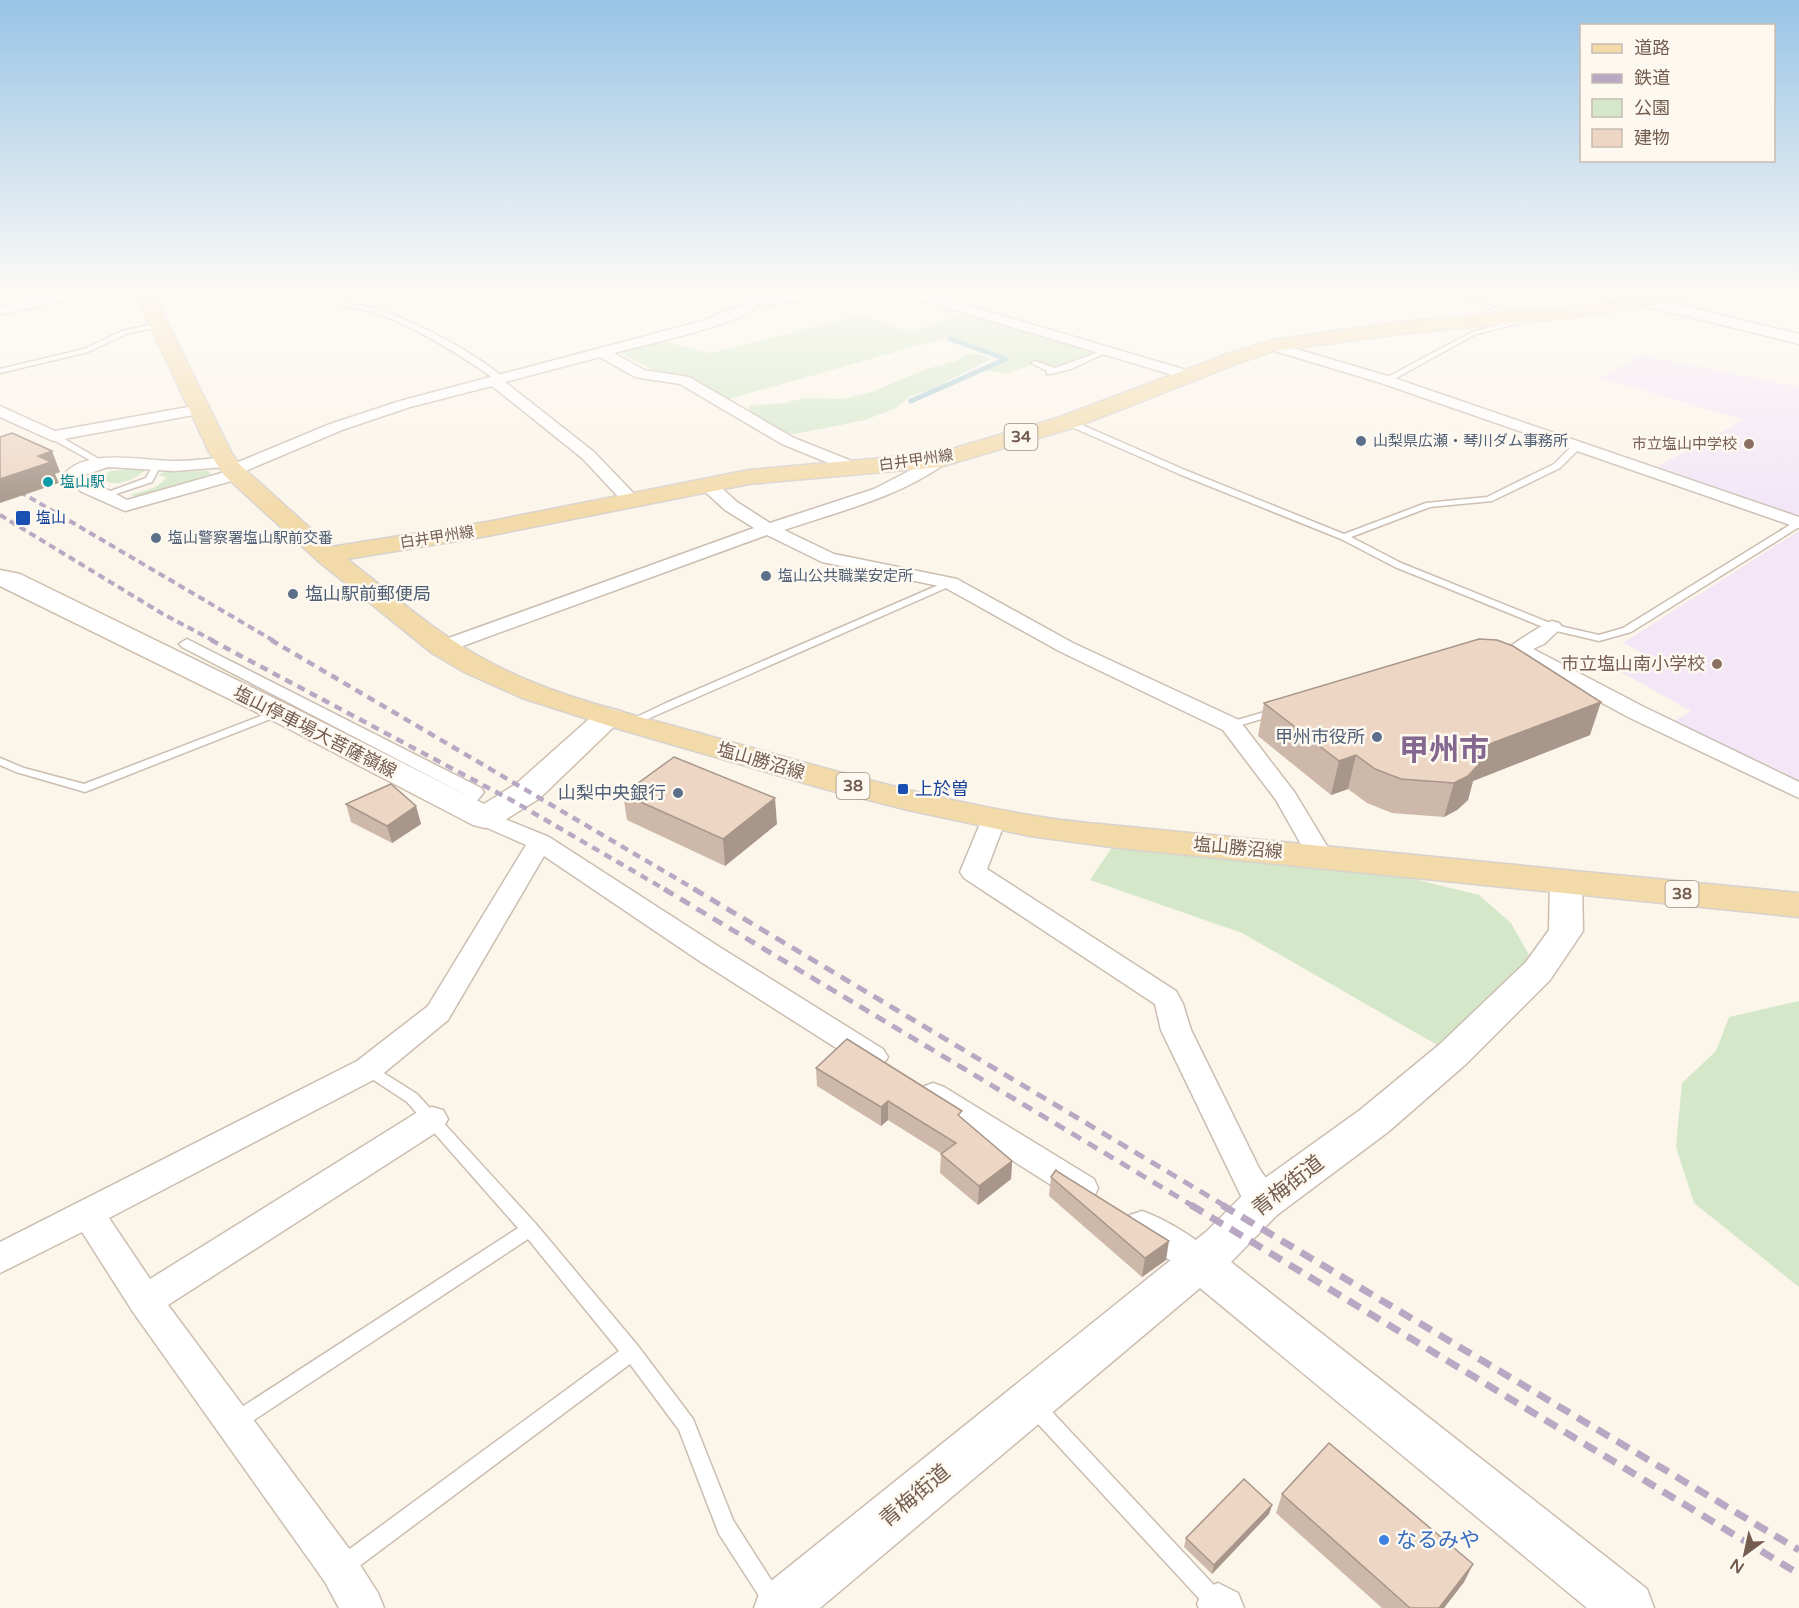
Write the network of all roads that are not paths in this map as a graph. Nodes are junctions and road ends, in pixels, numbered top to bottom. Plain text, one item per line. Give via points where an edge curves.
1 (21, 366) edge
2 (178, 366) edge
3 (479, 366) edge
4 (552, 366) edge
5 (626, 366) edge
6 (1041, 366) edge
7 (1066, 366) edge
8 (1158, 366) edge
9 (1214, 366) edge
10 (1340, 366) edge
11 (1412, 366) edge
12 (0, 371) edge
13 (1188, 375) junction
14 (1386, 380) junction
15 (498, 381) junction
16 (199, 410) junction
17 (0, 411) edge
18 (1068, 422) junction
19 (53, 436) junction
20 (1576, 447) junction
21 (940, 460) junction
22 (100, 462) junction
23 (157, 465) junction
24 (853, 468) junction
25 (231, 469) junction
26 (708, 485) junction
27 (104, 495) junction
28 (631, 500) junction
29 (1799, 523) edge
30 (768, 529) junction
31 (1344, 537) junction
32 (326, 555) junction
33 (0, 578) edge
34 (950, 583) junction
35 (1552, 627) junction
36 (187, 644) dead end
37 (442, 647) junction
38 (1287, 709) edge
39 (279, 712) junction
40 (619, 720) junction
41 (1231, 725) junction
42 (0, 761) edge
43 (1799, 791) edge
44 (473, 813) junction
45 (994, 819) junction
46 (540, 842) junction
47 (1320, 856) junction
48 (1566, 883) junction
49 (1799, 905) edge
50 (368, 1069) junction
51 (432, 1119) junction
52 (1266, 1200) junction
53 (87, 1212) junction
54 (530, 1229) junction
55 (0, 1258) edge
56 (1199, 1261) junction
57 (145, 1301) junction
58 (632, 1352) junction
59 (1029, 1400) junction
60 (234, 1423) junction
61 (339, 1568) junction
62 (1218, 1607) edge
63 (363, 1608) edge
64 (779, 1608) edge
65 (1628, 1608) edge

1 - 12 lane
2 - 16 main road, 塩山勝沼線 / 38
3 - 15 lane
4 - 15 street
5 - 24 street via 640,374 684,380 788,441
6 - 7 lane via 1052,371
8 - 13 street
9 - 13 main road, 白井甲州線 / 34
10 - 14 street
11 - 14 lane
13 - 18 main road, 白井甲州線 / 34
14 - 20 street
15 - 25 street via 373,414
15 - 28 street via 588,455
16 - 19 street
16 - 25 main road, 塩山勝沼線 / 38
17 - 19 street
18 - 21 main road, 白井甲州線 / 34
18 - 31 lane
19 - 22 lane
20 - 29 street
20 - 31 lane via 1557,466 1489,499 1429,505
21 - 24 main road, 白井甲州線 / 34
21 - 30 street via 921,475 840,507
22 - 23 street
22 - 27 street via 71,476
23 - 25 street
23 - 27 lane via 149,480
24 - 26 main road, 白井甲州線 / 34 via 749,477
25 - 27 street via 125,506
25 - 32 main road, 塩山勝沼線 / 38
26 - 28 main road, 白井甲州線 / 34
26 - 30 street via 731,506
28 - 32 main road, 白井甲州線 / 34
29 - 35 lane via 1627,630 1599,638
30 - 34 street via 829,558
30 - 37 street
31 - 35 lane via 1398,565
32 - 37 main road, 塩山勝沼線 / 38
33 - 39 main road, 塩山停車場大菩薩嶺線
34 - 40 lane via 852,629
34 - 41 street via 1066,647
35 - 43 street via 1537,640 1512,651
36 - 44 street via 475,792
37 - 40 main road, 塩山勝沼線 / 38 via 532,692
38 - 41 lane
39 - 42 lane via 85,788
39 - 44 main road, 塩山停車場大菩薩嶺線
40 - 44 main road via 535,784
40 - 45 main road, 塩山勝沼線 / 38 via 836,782
41 - 47 street via 1287,798
44 - 46 street
45 - 47 main road, 塩山勝沼線 / 38 via 1119,837
45 - 52 street via 973,872 1166,998 1176,1030 1231,1144 1255,1191
46 - 50 street via 438,1013
46 - 56 street via 711,955
47 - 48 main road, 塩山勝沼線 / 38
48 - 49 main road, 38
48 - 52 street, 青梅街道 via 1566,931 1538,971 1453,1054 1374,1121
50 - 51 lane via 412,1098
50 - 53 street
51 - 54 lane
51 - 57 street
52 - 56 street, 青梅街道
53 - 55 street
53 - 57 street
54 - 58 lane
54 - 60 lane
56 - 59 street, 青梅街道
56 - 65 street
57 - 60 street
58 - 61 lane
58 - 64 lane via 686,1425 726,1527
59 - 62 lane
59 - 64 street, 青梅街道
60 - 61 street
61 - 63 street

